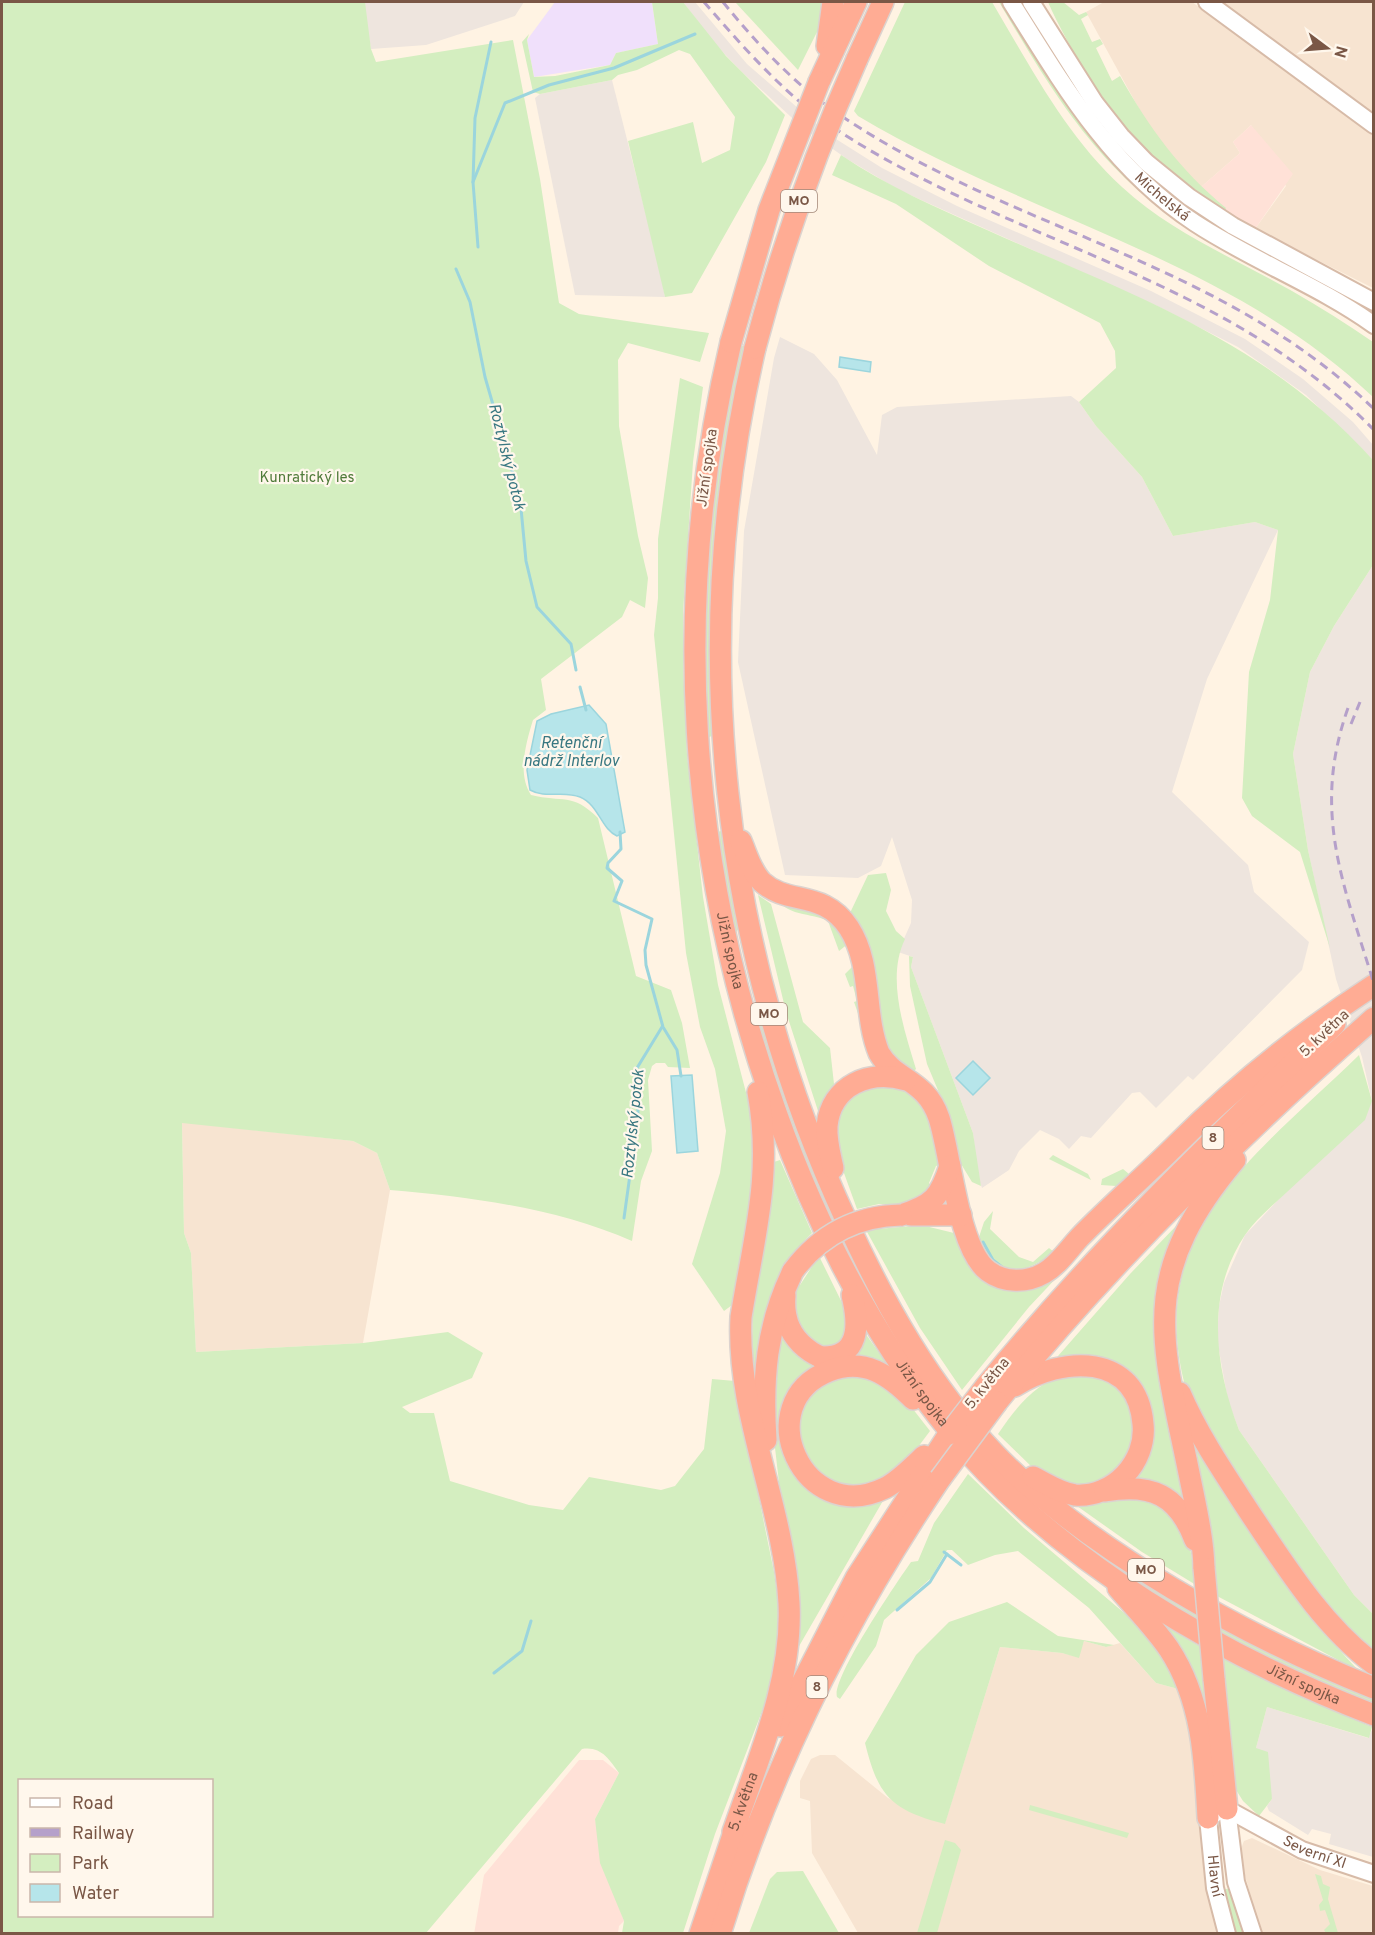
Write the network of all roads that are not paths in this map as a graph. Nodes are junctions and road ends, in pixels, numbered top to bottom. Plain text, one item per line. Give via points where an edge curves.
1 (833, 2) edge
2 (856, 2) edge
3 (884, 2) edge
4 (1011, 2) edge
5 (1031, 2) edge
6 (1041, 2) edge
7 (1206, 2) edge
8 (1044, 23) junction
9 (833, 38) junction
10 (1374, 125) edge
11 (1374, 302) edge
12 (1374, 325) edge
13 (729, 812) junction
14 (1374, 987) edge
15 (1333, 1018) junction
16 (1374, 1018) edge
17 (746, 1026) junction
18 (915, 1083) junction
19 (1295, 1088) junction
20 (950, 1166) junction
21 (840, 1207) junction
22 (901, 1215) junction
23 (961, 1215) junction
24 (791, 1276) junction
25 (847, 1276) junction
26 (814, 1356) junction
27 (1166, 1362) junction
28 (854, 1366) junction
29 (991, 1394) junction
30 (952, 1435) junction
31 (994, 1453) junction
32 (930, 1466) junction
33 (769, 1492) junction
34 (1098, 1492) junction
35 (1100, 1568) junction
36 (1204, 1568) junction
37 (1374, 1664) edge
38 (1374, 1688) edge
39 (1374, 1715) edge
40 (1207, 1788) junction
41 (1227, 1809) junction
42 (1208, 1818) junction
43 (1258, 1827) junction
44 (733, 1832) junction
45 (1232, 1845) junction
46 (1374, 1874) edge
47 (700, 1934) edge
48 (720, 1934) edge
49 (1227, 1934) edge
50 (1253, 1934) edge

1 - 9 highway
2 - 9 highway
3 - 13 highway, Jižní spojka / MO, bridge via 806,180 778,264 755,348 733,460 722,568 719,680
4 - 12 main road, Michelská via 1089,124 1132,174 1195,223
5 - 8 main road, Michelská
6 - 8 main road
7 - 10 main road
8 - 11 main road, Michelská via 1095,103 1146,162 1233,226
9 - 17 highway, Jižní spojka / MO, bridge via 769,210 731,342 715,417 700,528 694,609 700,778 721,921
13 - 18 highway via 752,868 764,884 823,904 848,928 862,964 879,1053 887,1064
13 - 21 highway, Jižní spojka / MO via 744,910 773,1027 810,1137
14 - 15 highway
15 - 23 highway via 1242,1082 1043,1274 1014,1280 986,1270 973,1253
15 - 29 highway, 5. května / 8 via 1075,1281
16 - 19 highway, 5. května / 8
17 - 25 highway, Jižní spojka / MO via 801,1178
17 - 33 highway via 766,1164 740,1336 743,1380
18 - 20 highway via 937,1112
18 - 21 highway via 889,1076 866,1077 836,1100 827,1131
19 - 27 highway via 1212,1188 1180,1246 1163,1311
19 - 29 highway, 5. května / 8 via 1142,1237
20 - 22 highway via 932,1202
20 - 23 highway
21 - 31 highway, Jižní spojka / MO via 875,1280 915,1349 951,1403
22 - 23 highway
22 - 24 highway, bridge via 877,1216 841,1228 817,1244
24 - 26 highway via 784,1298 788,1324 801,1346
24 - 33 highway via 773,1319 764,1371
25 - 26 highway via 856,1314 854,1339 840,1354
25 - 30 highway, Jižní spojka / MO via 882,1337
26 - 28 highway
27 - 36 highway via 1199,1519
27 - 37 highway via 1206,1443 1262,1531 1326,1618
28 - 30 highway via 878,1370 891,1378
28 - 32 highway via 824,1373 801,1393 790,1426 791,1447 799,1465 825,1489 861,1495
29 - 30 highway, 5. května / 8, bridge
29 - 32 highway, 5. května / 8, bridge
29 - 34 highway via 1065,1365 1098,1367 1122,1381 1139,1407 1143,1441 1128,1472
30 - 32 highway, 5. května / 8
30 - 35 highway, Jižní spojka / MO via 1025,1508
31 - 34 highway via 1063,1492
31 - 38 highway, Jižní spojka / MO via 1055,1507 1155,1576 1264,1638
32 - 44 highway, 5. května / 8 via 873,1549 820,1644
32 - 48 highway, 5. května / 8 via 818,1686 768,1795
33 - 44 highway via 788,1587 788,1637 774,1709
34 - 36 highway via 1137,1489 1171,1501 1190,1527
35 - 39 highway, Jižní spojka / MO via 1235,1651
35 - 40 highway via 1159,1636 1184,1676 1198,1720
36 - 41 highway, bridge
40 - 41 highway
40 - 42 highway
41 - 42 main road
41 - 43 main road, Severní XI
41 - 45 main road, Hlavní
42 - 49 main road, Hlavní via 1215,1888
43 - 45 main road via 1241,1830
43 - 46 main road, Severní XI via 1314,1855
44 - 47 highway, 5. května / 8
45 - 50 main road, Hlavní via 1236,1882

